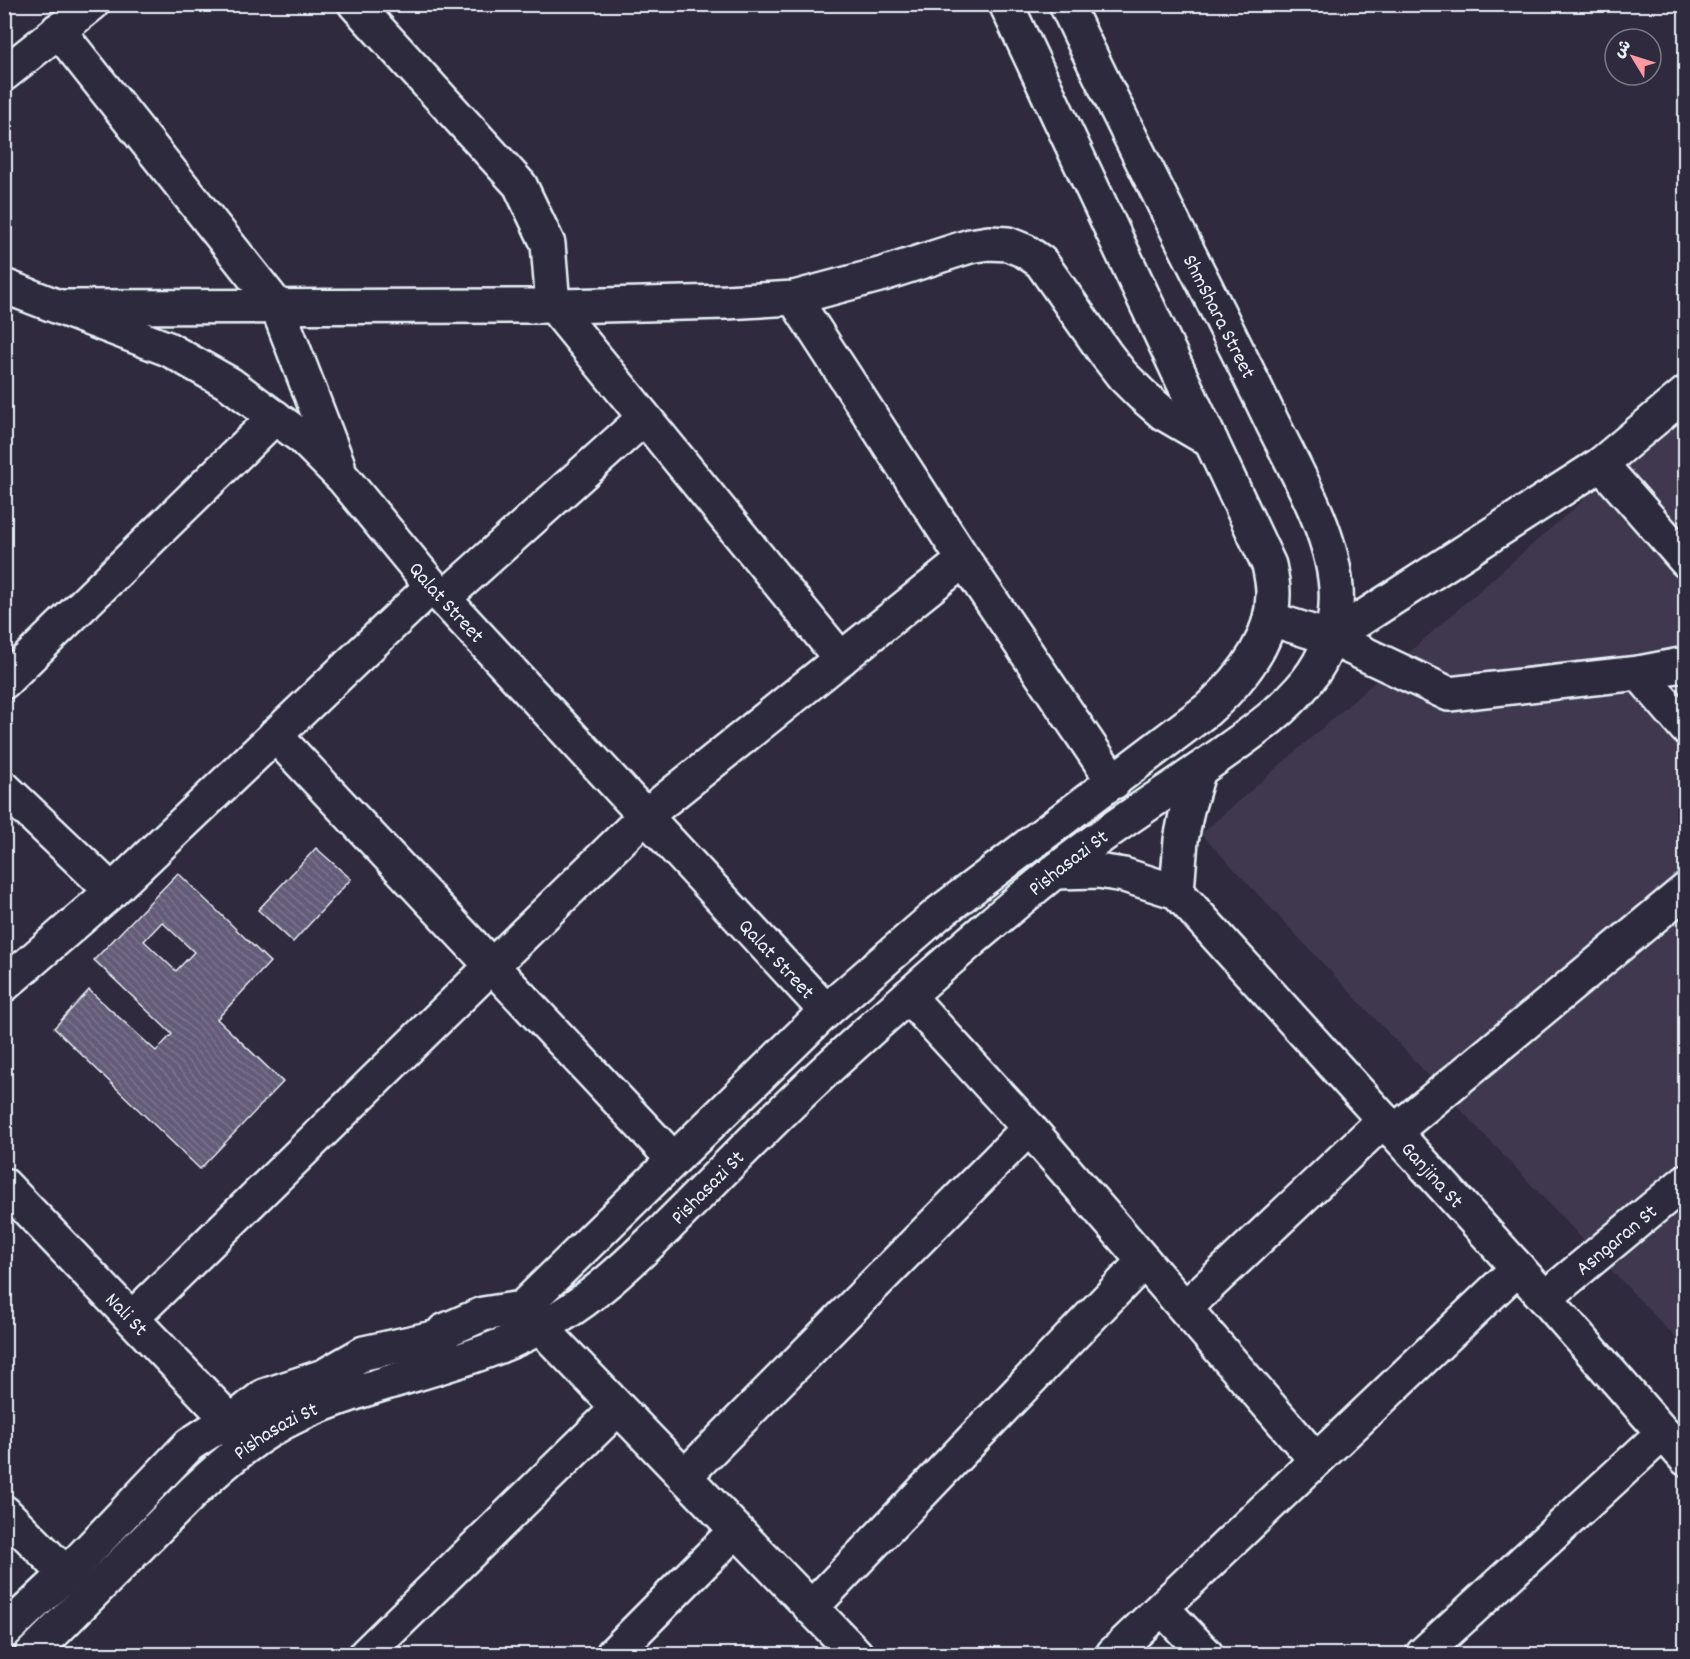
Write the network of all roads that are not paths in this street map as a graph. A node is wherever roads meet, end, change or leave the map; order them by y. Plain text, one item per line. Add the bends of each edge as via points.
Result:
1 (92, 4) edge
2 (355, 4) edge
3 (1006, 4) edge
4 (1066, 4) edge
5 (58, 30) junction
6 (4, 74) edge
7 (6, 289) edge
8 (794, 298) junction
9 (553, 305) junction
10 (277, 306) junction
11 (60, 307) junction
12 (1686, 393) edge
13 (275, 417) junction
14 (645, 418) junction
15 (1211, 441) junction
16 (1601, 464) junction
17 (343, 478) junction
18 (964, 560) junction
19 (1686, 561) edge
20 (438, 592) junction
21 (1271, 619) junction
22 (1331, 638) junction
23 (841, 658) junction
24 (1686, 664) edge
25 (1639, 673) junction
26 (4, 682) edge
27 (1686, 728) edge
28 (275, 735) junction
29 (1200, 770) junction
30 (1114, 782) junction
31 (4, 788) edge
32 (645, 816) junction
33 (1054, 872) junction
34 (1686, 890) edge
35 (112, 891) junction
36 (1177, 892) junction
37 (491, 967) junction
38 (4, 985) edge
39 (908, 996) junction
40 (826, 1011) junction
41 (1389, 1126) junction
42 (1029, 1128) junction
43 (673, 1159) junction
44 (1686, 1181) edge
45 (4, 1185) edge
46 (1144, 1261) junction
47 (1518, 1268) junction
48 (1545, 1298) junction
49 (1185, 1308) junction
50 (132, 1318) junction
51 (531, 1318) junction
52 (618, 1408) junction
53 (240, 1433) junction
54 (1663, 1433) junction
55 (1316, 1460) junction
56 (1686, 1460) edge
57 (684, 1477) junction
58 (4, 1512) edge
59 (736, 1530) junction
60 (66, 1574) junction
61 (811, 1608) junction
62 (1162, 1608) junction
63 (4, 1632) edge
64 (32, 1654) edge
65 (366, 1654) edge
66 (613, 1654) edge
67 (856, 1654) edge
68 (1113, 1654) edge
69 (1206, 1654) edge
70 (1423, 1654) edge

1 - 5 street
2 - 9 street via 520,185 549,244
3 - 15 street
4 - 22 street, ShmShara Street via 1316,514 1333,564 1336,612
5 - 6 street
5 - 10 street
7 - 11 street, Qalat Street
8 - 9 street
8 - 15 street via 970,246 1008,244 1041,262 1105,353 1142,395 1163,413
8 - 18 street
9 - 10 street
9 - 14 street
10 - 11 street
10 - 17 street
11 - 13 street, Qalat Street via 168,349 230,384
12 - 16 street
13 - 17 street, Qalat Street via 303,438
13 - 26 street
14 - 20 street
14 - 23 street
15 - 21 street via 1269,565 1274,592
16 - 19 street
16 - 22 street
17 - 20 street, Qalat Street
18 - 23 street
18 - 30 street
20 - 28 street
20 - 32 street, Qalat Street
21 - 22 street
21 - 30 street, Pishasazi St via 1246,670 1228,691
22 - 25 street via 1449,694
22 - 29 street, Pishasazi St via 1323,660 1289,701
23 - 32 street
24 - 25 street
25 - 27 street
28 - 35 street
28 - 37 street
29 - 33 street, Pishasazi St
29 - 36 street via 1181,840
30 - 40 street, Pishasazi St via 939,913
31 - 35 street
32 - 37 street
32 - 40 street, Qalat Street
33 - 36 street, Ganjina St via 1124,875
33 - 39 street, Pishasazi St
34 - 41 street
35 - 38 street
36 - 41 street, Ganjina St
37 - 43 street
37 - 50 street
39 - 42 street
39 - 51 street, Pishasazi St via 789,1105 615,1276 587,1299
40 - 43 street, Pishasazi St
41 - 47 street, Ganjina St
41 - 49 street
42 - 46 street
42 - 57 street
43 - 51 street, Pishasazi St
44 - 48 street, Asngaran St
45 - 50 street, Nali St
46 - 49 street
46 - 61 street
47 - 48 street, Ganjina St
47 - 55 street
48 - 54 street, Ganjina St
49 - 55 street
50 - 53 street, Nali St
51 - 52 street
51 - 53 street, Pishasazi St via 483,1314 444,1331 443,1336 364,1353 324,1376 264,1396
52 - 57 street
52 - 65 street
53 - 60 street, Pishasazi St via 209,1432 189,1445
53 - 64 street, Pishasazi St via 220,1466
54 - 56 street, Ganjina St
54 - 70 street
55 - 62 street
57 - 59 street
58 - 60 street
59 - 61 street
59 - 66 street
60 - 63 street, Pishasazi St
61 - 67 street
62 - 68 street
62 - 69 street

